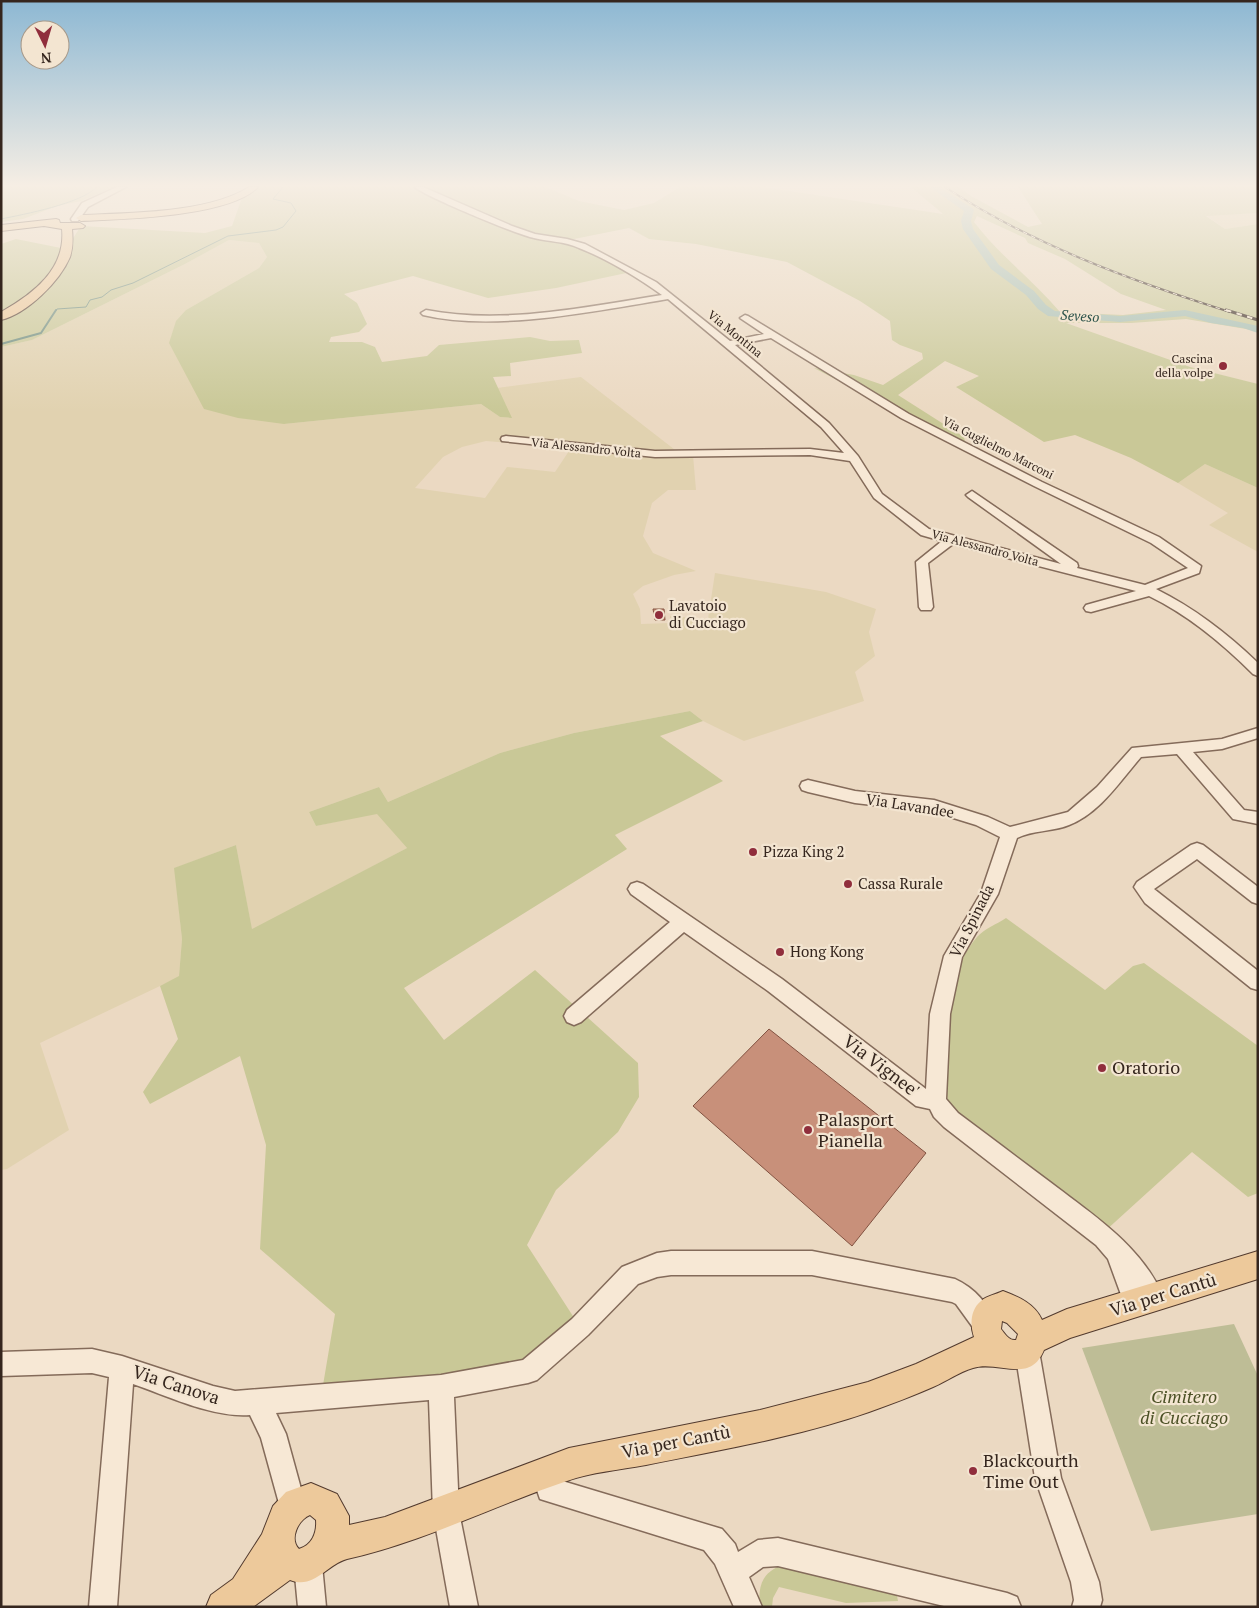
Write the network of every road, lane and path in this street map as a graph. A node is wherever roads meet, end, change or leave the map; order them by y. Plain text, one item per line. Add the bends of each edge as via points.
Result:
1 (62, 262) edge
2 (612, 262) edge
3 (670, 296) junction
4 (426, 312) dead end
5 (1, 317) edge
6 (745, 318) dead end
7 (771, 335) junction
8 (729, 344) junction
9 (506, 439) dead end
10 (854, 458) junction
11 (972, 495) dead end
12 (951, 540) junction
13 (1073, 570) junction
14 (1147, 590) junction
15 (926, 607) dead end
16 (1091, 608) dead end
17 (1258, 672) edge
18 (1258, 733) edge
19 (1181, 748) junction
20 (808, 786) dead end
21 (1258, 818) edge
22 (1010, 834) junction
23 (637, 889) dead end
24 (1258, 897) edge
25 (684, 921) junction
26 (1258, 982) edge
27 (574, 1016) dead end
28 (936, 1100) junction
29 (1118, 1251) joint
30 (1258, 1265) edge
31 (1143, 1300) junction
32 (985, 1327) junction
33 (1022, 1349) junction
34 (968, 1354) junction
35 (1, 1364) edge
36 (122, 1368) junction
37 (441, 1387) junction
38 (257, 1403) junction
39 (544, 1473) junction
40 (293, 1506) junction
41 (446, 1512) junction
42 (307, 1548) junction
43 (734, 1571) junction
44 (231, 1602) edge
45 (102, 1607) edge
46 (312, 1607) edge
47 (464, 1607) edge
48 (748, 1607) edge
49 (1007, 1607) edge
50 (1086, 1607) edge

1 - 5 main road via 44,287 14,311
2 - 3 street, Via Montina
3 - 4 street via 602,307 471,320
3 - 8 street, Via Montina
6 - 7 street, Via Guglielmo Marconi
7 - 8 street
7 - 14 street, Via Guglielmo Marconi via 905,416 1155,540 1195,566 1194,570
8 - 10 street, Via Montina via 824,425
9 - 10 street, Via Alessandro Volta via 654,454 810,452
10 - 12 street, Via Alessandro Volta via 878,496 925,532
11 - 13 street
12 - 13 street, Via Alessandro Volta
12 - 15 street via 922,562
13 - 14 street, Via Alessandro Volta
14 - 16 street
14 - 17 street, Via Alessandro Volta via 1170,601 1221,635
18 - 19 street via 1222,744
19 - 21 street via 1238,815
19 - 22 street via 1137,752 1078,814 1062,821 1021,828
20 - 22 street, Via Lavandee via 855,797 934,806 982,821
22 - 28 street, Via Spinada via 989,894 953,956 940,1014
23 - 25 street, Via Vignee'
24 - 26 street via 1196,850 1143,888 1151,898
25 - 27 street
25 - 28 street, Via Vignee' via 923,1099
28 - 29 street, Via Vignee' via 951,1120
29 - 31 street, Via Vignee'
30 - 31 main road, Via per Cantù
31 - 33 main road, Via per Cantù via 1067,1324
32 - 33 main road via 997,1348
32 - 33 main road, Via per Cantù via 991,1310 1012,1307
32 - 34 main road, Via per Cantù via 979,1342
32 - 37 street, Via Canova via 964,1296 936,1287 812,1263 670,1263 630,1275 580,1327 528,1371
33 - 34 main road, Via per Cantù via 984,1350
33 - 50 street via 1048,1478 1085,1582
34 - 39 main road, Via per Cantù via 868,1398 760,1426 597,1457
35 - 36 street, Via Canova via 92,1361
36 - 38 street, Via Canova via 213,1400
36 - 45 street
37 - 38 street, Via Canova
37 - 41 street
38 - 40 street via 273,1434
39 - 41 main road, Via per Cantù
39 - 43 street via 549,1490 712,1539
40 - 42 main road via 282,1522
40 - 42 main road via 311,1499 320,1500 332,1514
41 - 42 main road, Via per Cantù via 385,1534
41 - 47 street
42 - 44 main road, Via per Cantù
42 - 46 street
43 - 48 street
43 - 49 street via 758,1554 778,1552

